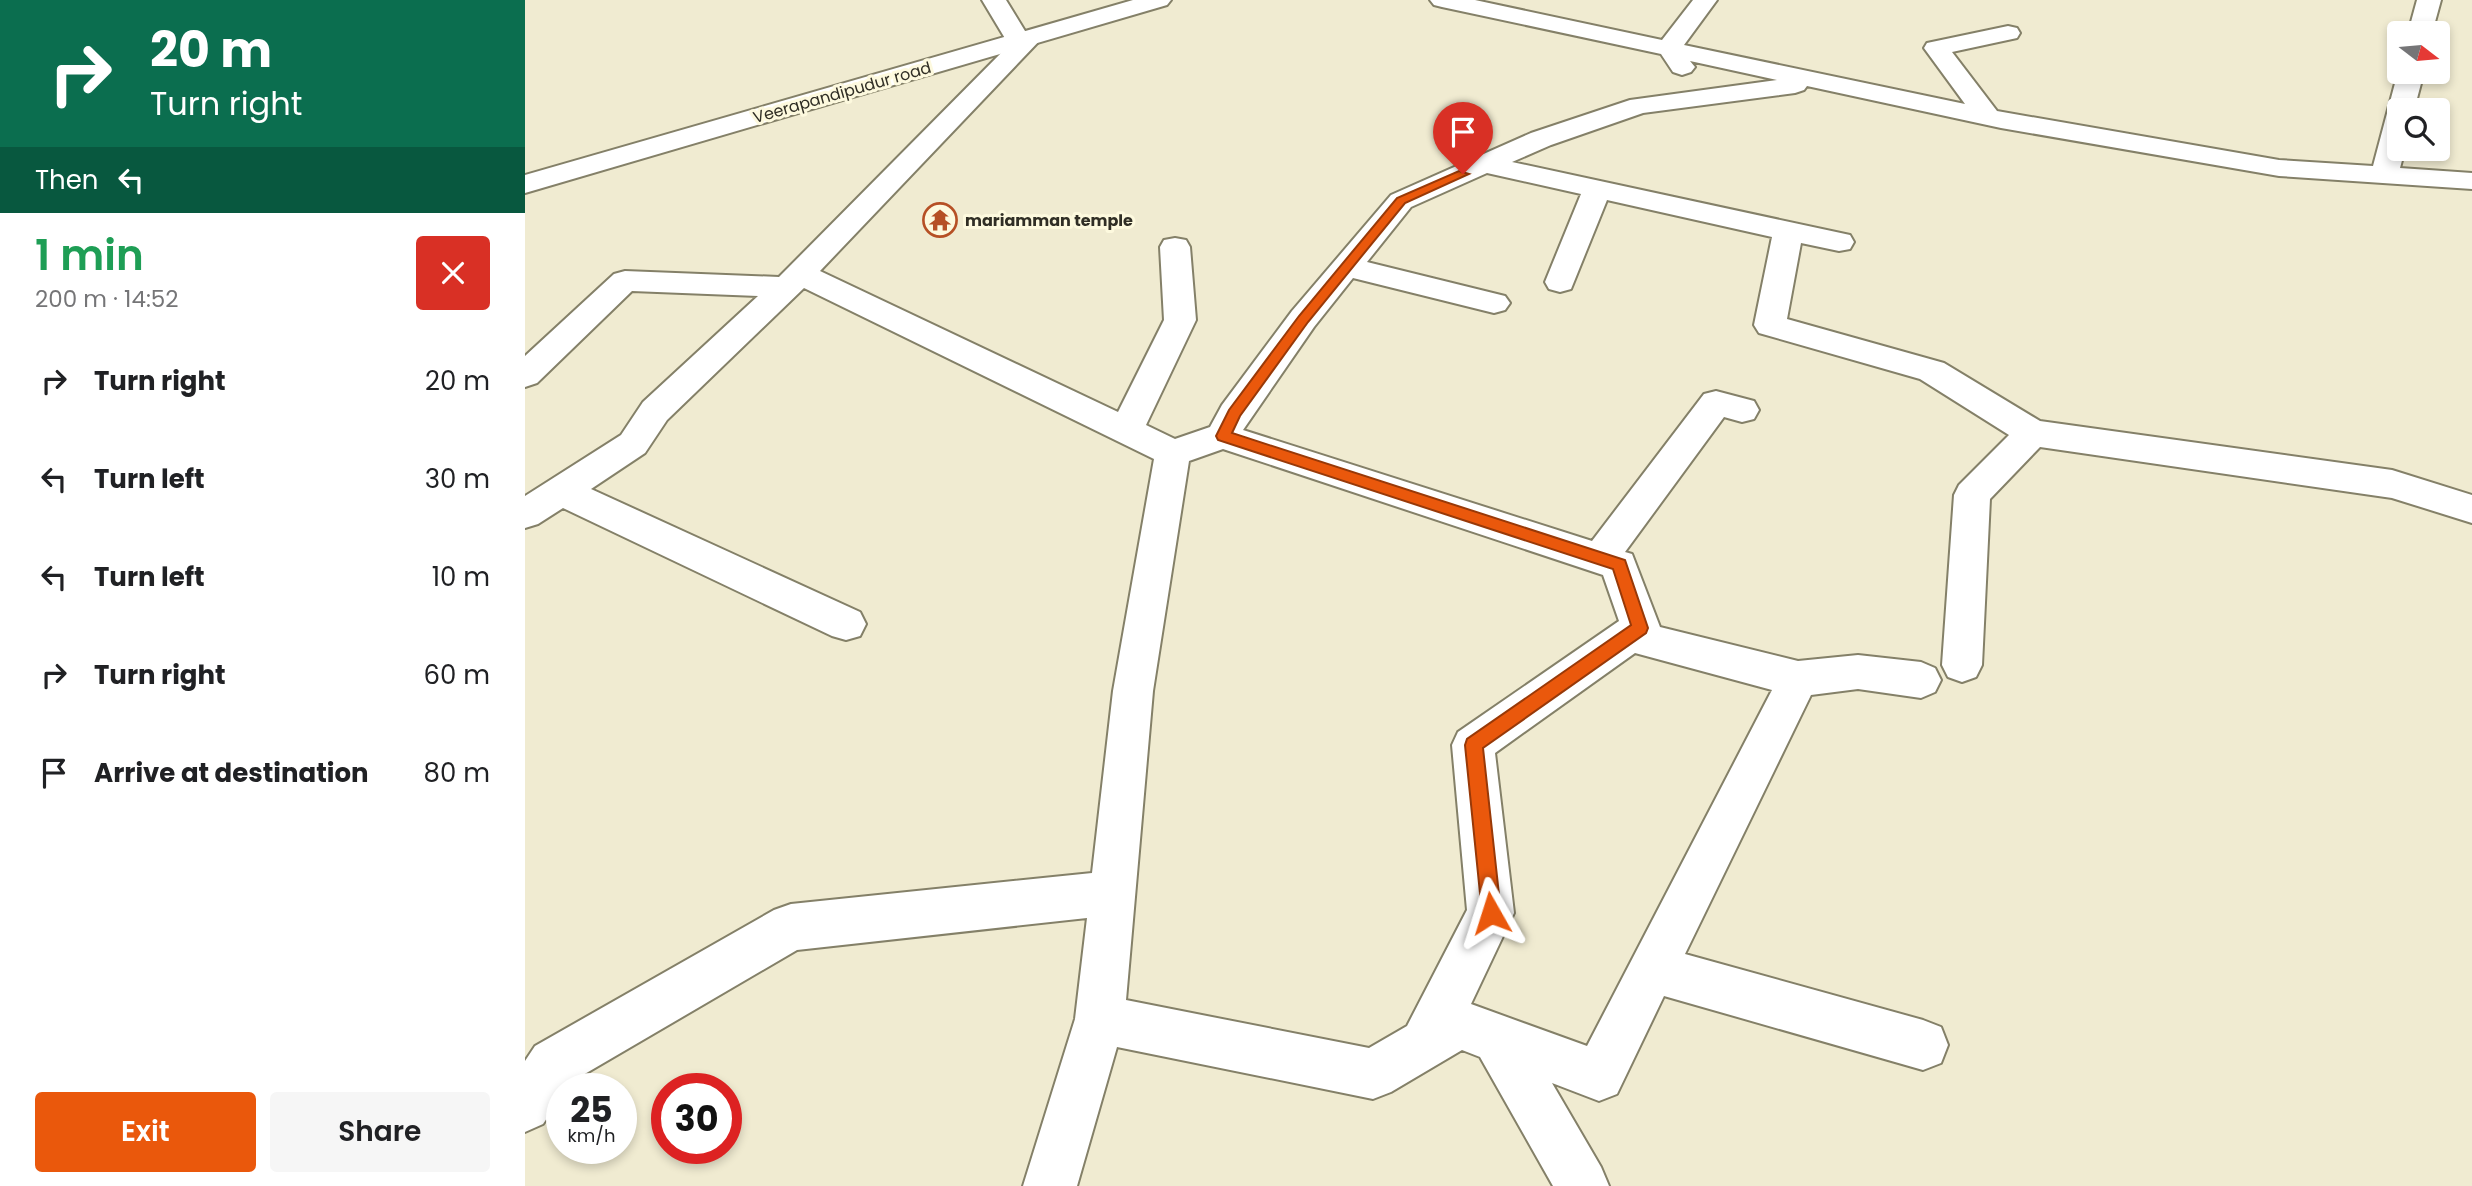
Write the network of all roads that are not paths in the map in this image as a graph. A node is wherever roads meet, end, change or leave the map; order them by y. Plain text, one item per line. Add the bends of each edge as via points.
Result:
1 (994, 0) edge
2 (1159, 0) edge
3 (1442, 0) edge
4 (1705, 0) edge
5 (2429, 0) edge
6 (2423, 21) edge
7 (2008, 33) dead end
8 (1025, 39) junction
9 (1669, 48) junction
10 (1821, 81) junction
11 (1703, 97) junction
12 (1988, 117) junction
13 (2388, 161) edge
14 (1484, 164) junction
15 (2384, 177) junction
16 (2472, 181) edge
17 (525, 184) edge
18 (1597, 189) junction
19 (1788, 232) junction
20 (1839, 242) dead end
21 (1175, 247) dead end
22 (1347, 267) junction
23 (793, 280) junction
24 (1560, 282) dead end
25 (1494, 303) dead end
26 (525, 375) edge
27 (1742, 410) dead end
28 (1126, 430) junction
29 (2032, 433) junction
30 (1223, 436) junction
31 (1173, 453) junction
32 (561, 491) junction
33 (2472, 509) edge
34 (525, 514) edge
35 (1600, 558) junction
36 (846, 624) dead end
37 (1640, 628) junction
38 (1962, 665) dead end
39 (1798, 678) junction
40 (1921, 680) dead end
41 (1112, 893) junction
42 (1652, 970) junction
43 (1100, 1019) junction
44 (1498, 1040) junction
45 (1424, 1045) junction
46 (1923, 1045) dead end
47 (525, 1107) edge
48 (1050, 1186) edge
49 (1582, 1186) edge

1 - 8 street
2 - 8 street, Veerapandipudur road
3 - 9 street
4 - 9 street
5 - 6 street
7 - 12 street via 1936,48
8 - 17 street, Veerapandipudur road
8 - 23 street
9 - 10 street
9 - 11 street
10 - 11 street
10 - 12 street
11 - 14 street via 1639,106
12 - 15 street via 2279,168
13 - 15 street
14 - 18 street
14 - 22 street via 1401,201
15 - 16 street
18 - 19 street
18 - 24 street
19 - 20 street
19 - 29 street via 1770,325 1932,371
21 - 28 street via 1180,320
22 - 25 street
22 - 30 street via 1234,414
23 - 26 street via 625,281
23 - 28 street
23 - 32 street via 655,411 633,444
27 - 35 street via 1716,403
28 - 31 street
29 - 33 street via 2392,484
29 - 38 street via 1972,495
30 - 31 street
30 - 35 street
31 - 41 street via 1133,691
32 - 34 street
32 - 36 street
35 - 37 street via 1619,565
37 - 39 street via 1645,640
37 - 45 street via 1473,745 1491,913
39 - 40 street via 1858,672
39 - 42 street
41 - 43 street
41 - 47 street via 791,927 554,1063
42 - 44 street via 1598,1076
42 - 46 street
43 - 45 street via 1373,1074
43 - 48 street
44 - 45 street via 1459,1024
44 - 49 street

